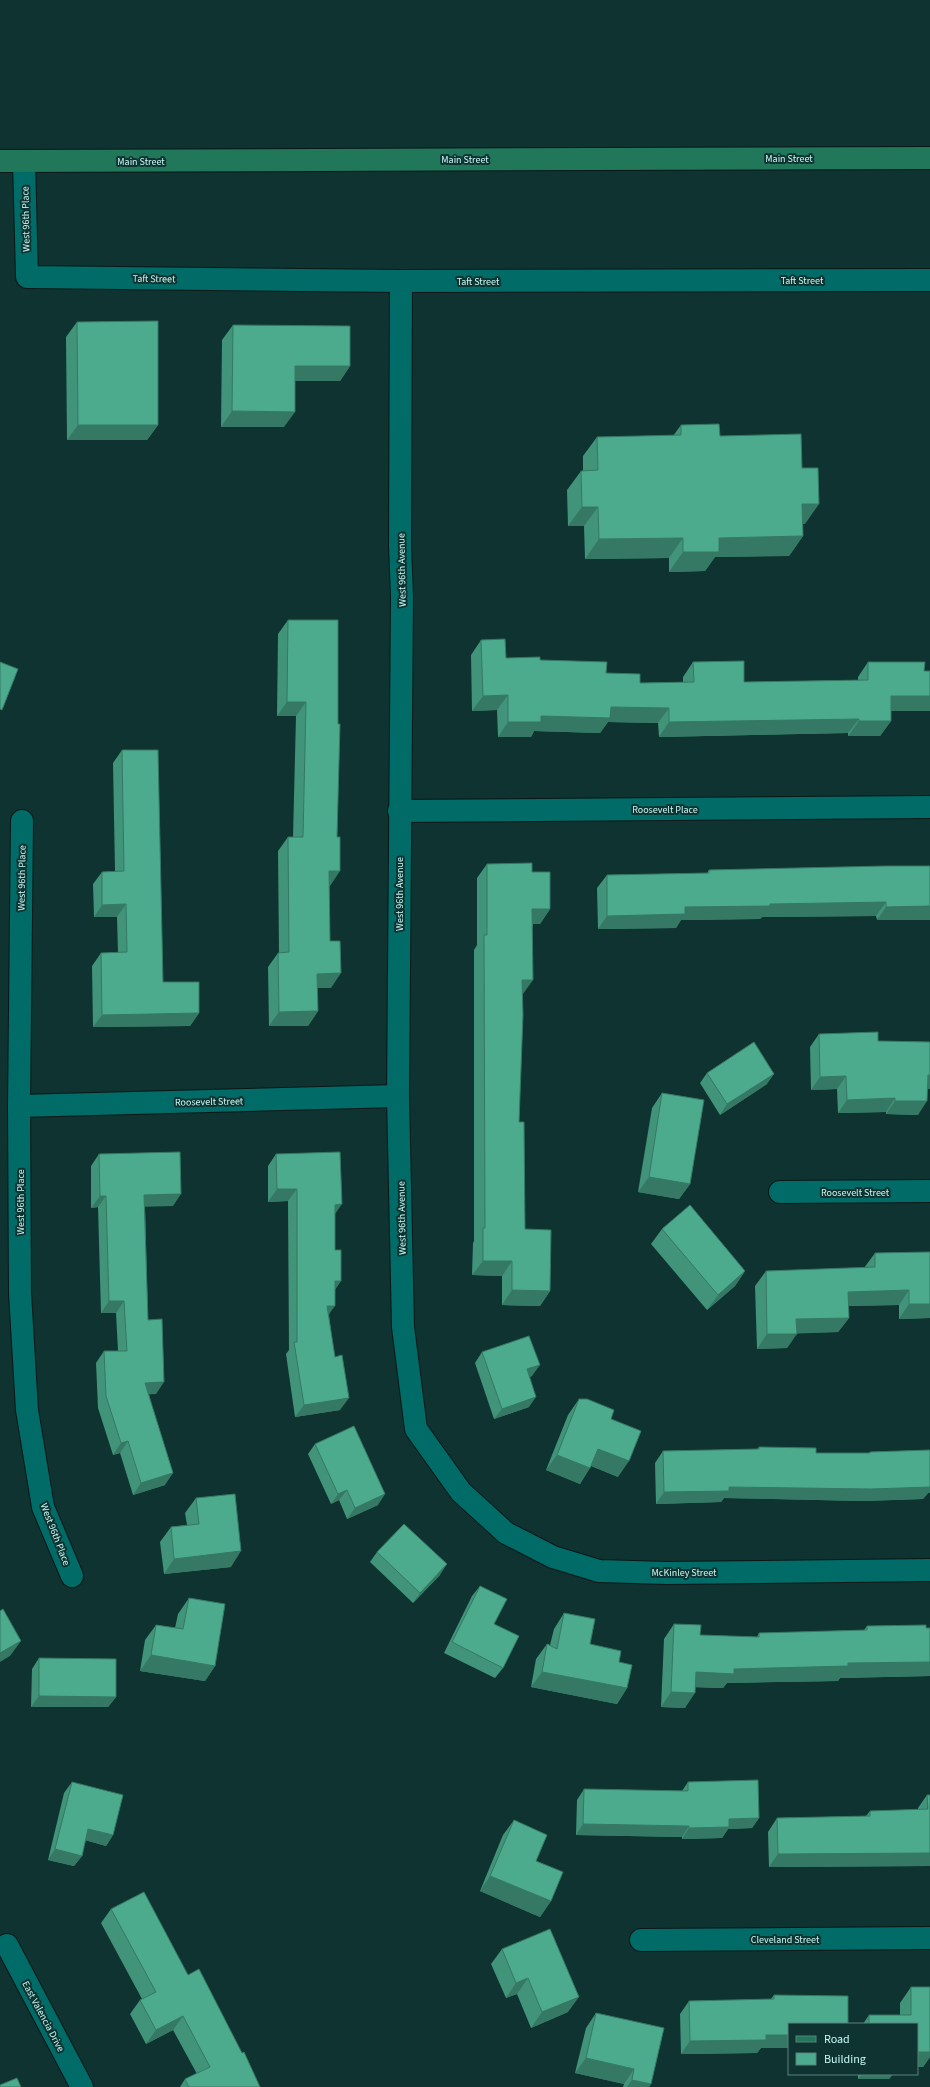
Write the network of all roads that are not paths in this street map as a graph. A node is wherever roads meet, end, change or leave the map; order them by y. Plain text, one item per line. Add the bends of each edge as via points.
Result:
1 (930, 158) edge
2 (0, 161) edge
3 (24, 161) junction
4 (27, 277) joint
5 (930, 280) edge
6 (401, 281) junction
7 (930, 807) edge
8 (399, 811) junction
9 (22, 821) dead end
10 (398, 1096) junction
11 (19, 1106) junction
12 (930, 1191) edge
13 (780, 1192) dead end
14 (461, 1492) joint
15 (930, 1570) edge
16 (72, 1576) dead end
17 (930, 1938) edge
18 (641, 1940) dead end
19 (7, 1945) dead end
20 (82, 2087) edge

1 - 3 main road, Main Street
2 - 3 main road, Main Street
3 - 4 street, West 96th Place
4 - 6 street, Taft Street
5 - 6 street, Taft Street
6 - 8 street, West 96th Avenue via 402,604
7 - 8 street, Roosevelt Place
8 - 10 street, West 96th Avenue
9 - 11 street, West 96th Place
10 - 11 street, Roosevelt Street
10 - 14 street, West 96th Avenue via 403,1327 416,1429
11 - 16 street, West 96th Place via 20,1293 27,1410 44,1506
12 - 13 street, Roosevelt Street
14 - 15 street, McKinley Street via 506,1533 553,1557 599,1571 667,1573
17 - 18 street, Cleveland Street
19 - 20 street, East Valencia Drive

